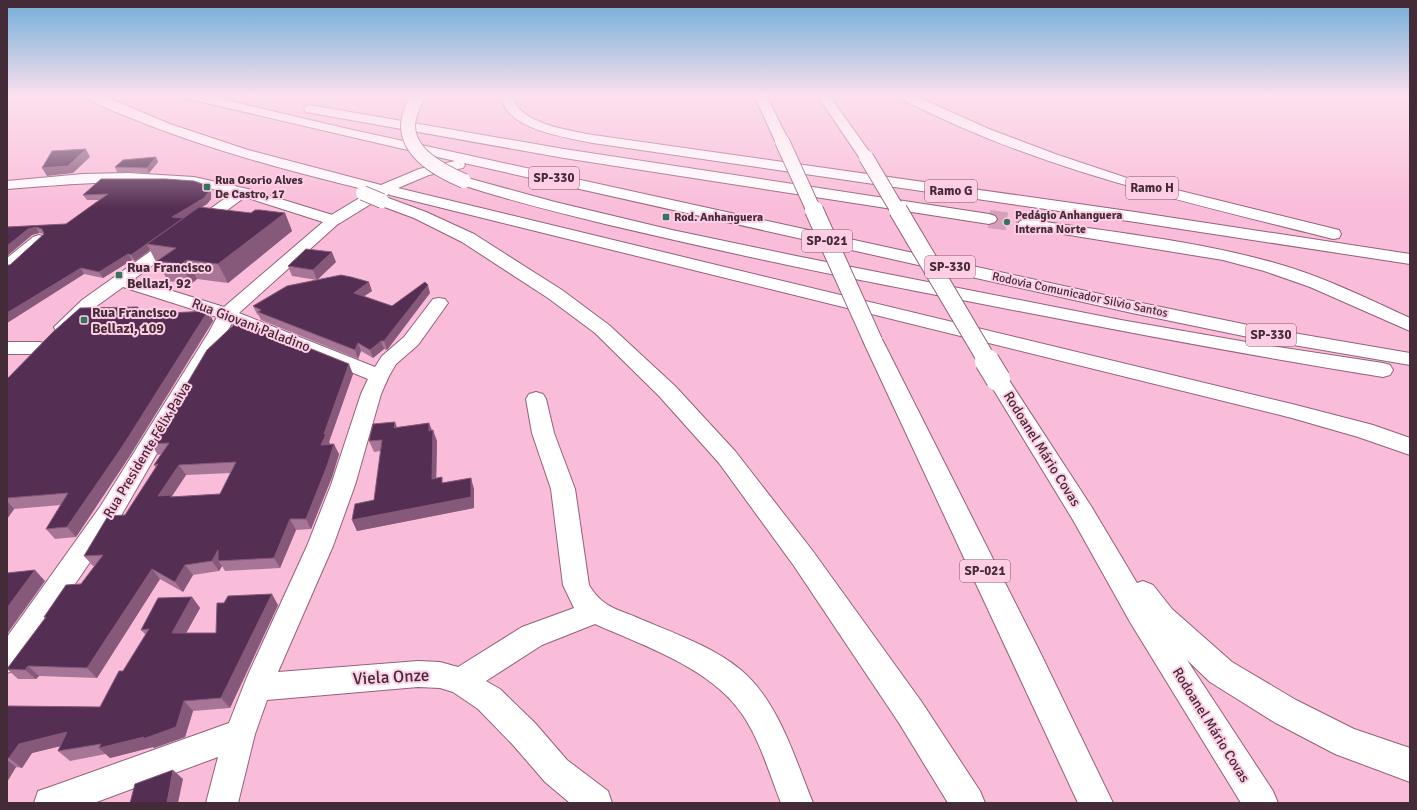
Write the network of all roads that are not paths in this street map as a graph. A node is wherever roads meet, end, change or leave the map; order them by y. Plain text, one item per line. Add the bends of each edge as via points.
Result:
1 (181, 133) edge
2 (347, 133) edge
3 (348, 133) edge
4 (390, 133) edge
5 (409, 133) edge
6 (443, 133) edge
7 (563, 133) edge
8 (778, 133) edge
9 (849, 133) edge
10 (986, 133) edge
11 (516, 170) junction
12 (7, 185) edge
13 (382, 191) junction
14 (243, 192) junction
15 (989, 219) tunnel mouth
16 (334, 220) junction
17 (1026, 224) tunnel mouth
18 (39, 239) edge
19 (1410, 252) edge
20 (1410, 259) edge
21 (7, 266) edge
22 (120, 280) junction
23 (439, 303) dead end
24 (227, 314) junction
25 (1410, 325) edge
26 (1410, 345) edge
27 (7, 348) edge
28 (40, 348) junction
29 (1410, 359) edge
30 (24, 365) edge
31 (1410, 374) edge
32 (379, 376) junction
33 (536, 399) dead end
34 (1410, 447) edge
35 (1082, 513) junction
36 (596, 612) junction
37 (7, 660) edge
38 (461, 681) junction
39 (257, 687) junction
40 (240, 734) junction
41 (1410, 765) edge
42 (50, 803) edge
43 (222, 803) edge
44 (596, 803) edge
45 (797, 803) edge
46 (968, 803) edge
47 (1096, 803) edge
48 (1261, 803) edge

1 - 13 highway via 300,170
2 - 13 highway via 392,146 403,153 409,163 408,169
3 - 11 highway, Rodovia Comunicador Silvio Santos / SP-330
4 - 26 highway, Rodovia Comunicador Silvio Santos / SP-330 via 1132,296
5 - 31 highway, bridge via 420,154 431,165 464,182 501,194 674,236 1177,335
6 - 15 highway
7 - 20 highway, Ramo G via 603,141
8 - 47 highway, SP-021, bridge via 873,341
9 - 35 highway, Rodoanel Mário Covas, bridge
10 - 19 highway, Ramo H via 1119,180
11 - 13 highway via 451,166 423,172
11 - 29 highway, Rodovia Comunicador Silvio Santos / SP-330 via 1132,307 1253,332
12 - 14 street via 83,178 135,177 194,181
13 - 16 highway
13 - 34 highway via 1292,411 1365,431
13 - 46 highway via 420,215 468,238 555,294 602,329 666,391 727,457 803,558 910,712
14 - 16 street
14 - 22 street
16 - 24 street, Rua Presidente Félix Paiva
17 - 25 highway via 1224,256 1270,267 1310,280
18 - 21 street
22 - 24 street, Rua Giovani Paladino
22 - 28 street via 88,304
23 - 32 street via 411,341 389,360
24 - 32 street, Rua Giovani Paladino
24 - 37 street, Rua Presidente Félix Paiva via 109,514
27 - 28 street
28 - 30 street
32 - 39 street via 320,546
33 - 36 street via 544,433 563,489 576,585 584,600
35 - 41 highway via 1162,618 1221,672 1347,743
35 - 48 highway, Rodoanel Mário Covas via 1140,613
36 - 38 street via 532,636
36 - 45 street via 678,648 731,680 752,703 767,729
38 - 39 street, Viela Onze via 440,675 418,674
38 - 44 street, Viela Onze via 489,699 556,771
39 - 40 street
40 - 42 street
40 - 43 street

